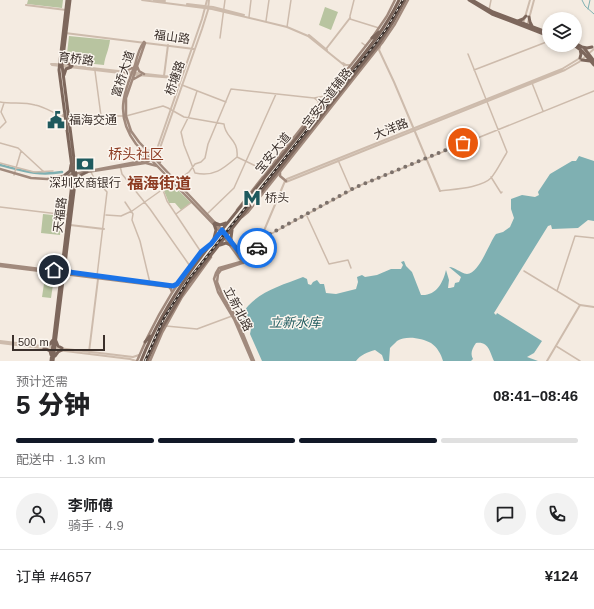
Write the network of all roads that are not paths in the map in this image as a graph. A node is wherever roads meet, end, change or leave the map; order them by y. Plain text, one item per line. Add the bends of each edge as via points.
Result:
1 (67, 0) edge
2 (70, 0) edge
3 (142, 0) edge
4 (150, 0) edge
5 (154, 0) edge
6 (208, 0) edge
7 (225, 0) edge
8 (251, 0) edge
9 (269, 0) edge
10 (291, 0) edge
11 (354, 0) edge
12 (395, 0) edge
13 (399, 0) edge
14 (407, 0) edge
15 (469, 0) edge
16 (472, 0) edge
17 (491, 0) edge
18 (530, 0) edge
19 (534, 0) edge
20 (26, 5) dead end
21 (207, 7) junction
22 (66, 10) junction
23 (223, 10) junction
24 (489, 10) junction
25 (528, 16) junction
26 (249, 17) junction
27 (350, 18) junction
28 (515, 20) junction
29 (267, 21) junction
30 (525, 25) junction
31 (287, 26) junction
32 (534, 27) junction
33 (380, 29) junction
34 (542, 31) edge
35 (542, 31) edge
36 (65, 33) junction
37 (220, 38) dead end
38 (372, 38) joint
39 (362, 42) dead end
40 (144, 43) junction
41 (542, 44) edge
42 (168, 46) junction
43 (366, 46) junction
44 (380, 46) junction
45 (582, 47) edge
46 (593, 47) edge
47 (193, 49) junction
48 (326, 49) junction
49 (582, 49) edge
50 (581, 52) edge
51 (64, 54) junction
52 (468, 54) dead end
53 (586, 54) junction
54 (581, 59) junction
55 (592, 61) edge
56 (137, 63) junction
57 (61, 65) junction
58 (350, 65) junction
59 (72, 66) junction
60 (594, 66) edge
61 (134, 67) junction
62 (95, 70) junction
63 (474, 70) junction
64 (345, 71) junction
65 (124, 72) junction
66 (132, 74) junction
67 (142, 75) junction
68 (164, 76) junction
69 (63, 77) junction
70 (175, 78) junction
71 (181, 79) junction
72 (130, 82) junction
73 (532, 82) junction
74 (182, 85) junction
75 (127, 89) junction
76 (197, 91) junction
77 (594, 91) edge
78 (276, 94) junction
79 (327, 95) junction
80 (314, 98) junction
81 (486, 100) junction
82 (0, 102) edge
83 (226, 102) junction
84 (4, 103) junction
85 (319, 106) junction
86 (172, 110) junction
87 (543, 111) junction
88 (67, 116) junction
89 (101, 116) junction
90 (125, 116) junction
91 (188, 118) junction
92 (218, 123) junction
93 (0, 128) edge
94 (414, 129) junction
95 (498, 129) junction
96 (0, 143) edge
97 (140, 146) junction
98 (21, 150) junction
99 (142, 150) junction
100 (158, 150) junction
101 (147, 151) junction
102 (237, 157) junction
103 (152, 158) junction
104 (425, 158) junction
105 (338, 159) junction
106 (246, 161) junction
107 (140, 162) junction
108 (0, 163) edge
109 (73, 163) junction
110 (120, 166) junction
111 (160, 166) junction
112 (192, 168) junction
113 (0, 170) edge
114 (16, 171) junction
115 (53, 171) dead end
116 (266, 171) junction
117 (44, 172) junction
118 (86, 172) junction
119 (91, 172) junction
120 (280, 172) junction
121 (75, 174) junction
122 (65, 176) junction
123 (276, 177) junction
124 (491, 177) junction
125 (286, 181) junction
126 (175, 182) junction
127 (74, 185) junction
128 (163, 190) junction
129 (351, 190) junction
130 (440, 191) joint
131 (502, 192) dead end
132 (125, 202) dead end
133 (193, 202) junction
134 (144, 203) junction
135 (0, 207) edge
136 (132, 211) junction
137 (235, 213) junction
138 (176, 214) junction
139 (207, 214) junction
140 (306, 214) junction
141 (70, 215) junction
142 (106, 215) junction
143 (239, 220) junction
144 (228, 222) junction
145 (214, 224) junction
146 (70, 225) junction
147 (235, 225) junction
148 (104, 229) junction
149 (221, 231) junction
150 (263, 236) junction
151 (226, 237) junction
152 (594, 238) edge
153 (212, 242) junction
154 (232, 244) junction
155 (217, 247) junction
156 (201, 252) junction
157 (240, 256) junction
158 (248, 258) junction
159 (64, 260) junction
160 (244, 262) junction
161 (238, 263) junction
162 (0, 265) edge
163 (190, 266) junction
164 (351, 268) dead end
165 (49, 270) junction
166 (524, 271) dead end
167 (77, 273) junction
168 (63, 274) junction
169 (98, 277) junction
170 (150, 283) junction
171 (177, 284) junction
172 (160, 285) junction
173 (557, 291) junction
174 (172, 292) junction
175 (580, 306) junction
176 (594, 307) edge
177 (234, 315) junction
178 (166, 326) junction
179 (153, 333) junction
180 (55, 337) junction
181 (0, 342) edge
182 (145, 342) junction
183 (556, 346) junction
184 (45, 347) junction
185 (54, 348) junction
186 (62, 349) junction
187 (89, 352) junction
188 (140, 354) junction
189 (52, 360) edge
190 (136, 361) edge
191 (141, 361) edge
192 (149, 361) edge
193 (253, 361) edge
194 (547, 361) edge
195 (580, 361) edge

1 - 22 main road, 天福路
2 - 36 main road, 天福路
3 - 4 street
4 - 21 street
5 - 21 street
6 - 21 street, 桥塘路
7 - 23 street
8 - 26 street
9 - 29 street
10 - 31 street
11 - 27 street
12 - 33 main road
13 - 33 main road, 宝安大道
14 - 44 main road, 宝安大道辅路
14 - 143 main road, 宝安大道 via 380,42
15 - 30 main road via 489,13
16 - 24 main road
17 - 24 street
18 - 25 street
19 - 25 street
20 - 22 street
21 - 23 street
21 - 47 street, 桥塘路
22 - 36 main road, 天福路
23 - 26 street
23 - 37 street
24 - 28 main road
25 - 28 main road
25 - 30 street
25 - 32 main road via 530,24
26 - 29 street
27 - 33 street
27 - 48 street
28 - 30 main road
29 - 31 street
30 - 32 main road
30 - 34 main road
31 - 48 street via 307,34
31 - 64 street via 312,39 344,65
32 - 35 main road
33 - 38 main road
33 - 137 main road, 宝安大道 via 285,153
36 - 40 street, 福山路
36 - 51 main road, 天福路
36 - 57 main road, 天福路
38 - 43 main road, 宝安大道辅路
39 - 43 street
40 - 42 street, 福山路
40 - 56 main road, 富桥大道
40 - 61 main road, 富桥大道
41 - 63 street
42 - 47 street, 福山路
42 - 68 street
43 - 58 main road, 宝安大道辅路
44 - 94 street via 379,50
44 - 120 main road, 宝安大道辅路
45 - 46 main road
46 - 53 street, 大洋路
47 - 71 street, 桥塘路
47 - 74 street, 桥塘路
48 - 58 street via 344,64
49 - 53 main road
50 - 54 main road
51 - 57 main road, 天福路
51 - 59 main road via 65,60
52 - 63 street
53 - 54 street, 大洋路
53 - 55 main road
54 - 55 main road
54 - 73 street, 大洋路
55 - 60 main road
56 - 66 main road, 富桥大道
56 - 67 main road
57 - 59 street, 育桥路
57 - 69 main road, 天福路
57 - 88 main road, 天福路
58 - 64 main road, 宝安大道辅路
59 - 62 street, 育桥路
59 - 65 street, 育桥路
59 - 69 main road via 66,69
61 - 65 main road
61 - 66 main road, 富桥大道
62 - 66 street, 育桥路
62 - 89 street
63 - 81 street
64 - 79 main road, 宝安大道辅路
65 - 66 street, 育桥路
66 - 67 street, 育桥路
66 - 72 main road, 富桥大道
66 - 75 main road, 富桥大道
67 - 68 street, 育桥路
67 - 70 street, 育桥路
67 - 72 main road
68 - 70 street, 育桥路
69 - 88 main road, 天福路
70 - 71 street, 育桥路
71 - 86 street, 桥塘路
72 - 75 main road, 富桥大道
73 - 81 street, 大洋路
73 - 87 street
74 - 76 street
74 - 86 street, 桥塘路
75 - 90 main road, 富桥大道 via 123,100
76 - 83 street
76 - 91 street
77 - 87 street
78 - 80 street
78 - 83 street via 231,89
78 - 106 street
79 - 80 street
79 - 85 main road, 宝安大道辅路
80 - 85 street
81 - 94 street, 大洋路
81 - 95 street
82 - 84 street
83 - 92 street
84 - 88 street via 36,105
84 - 93 street via 1,112 6,122
85 - 116 main road, 宝安大道辅路
86 - 90 street via 161,106
86 - 91 street
86 - 100 street, 桥塘路
87 - 95 street
88 - 89 street
88 - 109 main road, 天福路
89 - 90 street
90 - 97 main road, 富桥大道 via 129,132
91 - 92 street
91 - 112 street via 181,132
92 - 102 street via 224,124 236,145
92 - 112 street via 208,144 205,158
94 - 104 street
94 - 105 street, 大洋路
95 - 104 street
95 - 124 street via 507,152
96 - 98 street
97 - 99 main road, 富桥大道
97 - 101 main road, 富桥大道
98 - 114 street
98 - 117 street
99 - 103 main road, 富桥大道
99 - 107 main road via 143,157
100 - 101 main road
100 - 103 street, 桥塘路
100 - 111 main road
101 - 103 main road, 富桥大道
102 - 106 street
102 - 112 street via 210,175 195,173
103 - 107 main road
103 - 111 main road
104 - 129 street
104 - 130 street
105 - 125 street, 大洋路 via 287,178
105 - 129 street
106 - 116 street
106 - 139 street via 234,188
107 - 110 main road
107 - 111 main road
107 - 118 main road
108 - 114 street
109 - 118 main road
109 - 121 main road, 天福路
109 - 122 main road
110 - 119 main road
110 - 134 street via 122,174
111 - 126 main road
112 - 126 street
113 - 114 main road
114 - 117 street
114 - 122 main road via 39,180
115 - 117 street
116 - 137 main road, 宝安大道辅路
118 - 119 main road
118 - 121 main road
118 - 127 main road via 79,176
119 - 142 street via 107,192
120 - 123 main road, 宝安大道辅路
120 - 125 main road via 280,176
121 - 122 main road
121 - 127 main road, 天福路
122 - 127 main road
123 - 125 main road
123 - 143 main road, 宝安大道辅路
124 - 130 street via 477,185
124 - 131 street
125 - 150 street
126 - 128 street
126 - 133 main road
126 - 139 main road
127 - 141 main road, 天福路
128 - 134 street
128 - 138 street
129 - 140 street
132 - 136 street
133 - 138 street
133 - 145 main road
134 - 136 street
134 - 163 street
135 - 141 street
136 - 142 street via 121,216
136 - 170 street via 132,220
137 - 144 main road, 宝安大道
138 - 156 street
139 - 145 main road
140 - 150 street
140 - 164 street via 329,264 348,260
141 - 146 main road, 天福路
141 - 159 main road, 天福路
142 - 148 street
143 - 147 main road, 宝安大道
144 - 145 main road
144 - 149 main road, 宝安大道
145 - 149 main road
145 - 153 main road via 216,230
146 - 148 street
146 - 159 main road, 天福路
147 - 151 main road, 宝安大道
147 - 154 main road via 231,234
148 - 169 street
149 - 151 main road
149 - 153 main road, 宝安大道
150 - 158 street via 255,253
150 - 160 street via 256,254
151 - 154 main road
151 - 155 main road, 宝安大道
152 - 173 street via 575,236
153 - 156 main road
153 - 179 main road, 宝安大道 via 182,281
154 - 155 main road via 226,243
154 - 157 main road
155 - 178 main road via 182,297
155 - 192 main road, 宝安大道 via 182,293 162,328
156 - 163 main road
157 - 158 main road
157 - 160 main road
157 - 161 main road
158 - 160 street
159 - 165 main road via 60,266
159 - 167 main road via 68,269
159 - 168 main road, 天福路
160 - 161 main road, 立新北路
160 - 177 main road, 立新北路 via 222,269 217,278 220,291
161 - 177 main road, 立新北路 via 219,268 214,278 218,292
162 - 165 main road
162 - 168 main road
163 - 171 main road
165 - 168 main road
166 - 173 street
167 - 168 main road
167 - 169 main road
168 - 169 main road
168 - 180 main road, 天福路
169 - 170 main road
169 - 172 main road
169 - 187 street
170 - 172 main road
171 - 172 main road
171 - 174 main road
172 - 174 main road via 170,288
173 - 175 street
174 - 182 main road
175 - 176 street
175 - 183 street
177 - 178 street via 197,329
177 - 193 main road, 立新北路
178 - 192 main road
179 - 182 main road
179 - 191 main road, 宝安大道
180 - 184 main road
180 - 185 main road, 天福路
180 - 186 main road via 57,345
181 - 184 street
182 - 188 main road
183 - 194 street
183 - 195 street
184 - 185 street
184 - 189 main road via 50,351
185 - 186 street
185 - 189 main road, 天福路
186 - 187 street
186 - 189 main road
186 - 190 street
187 - 188 street via 133,357
188 - 190 main road

